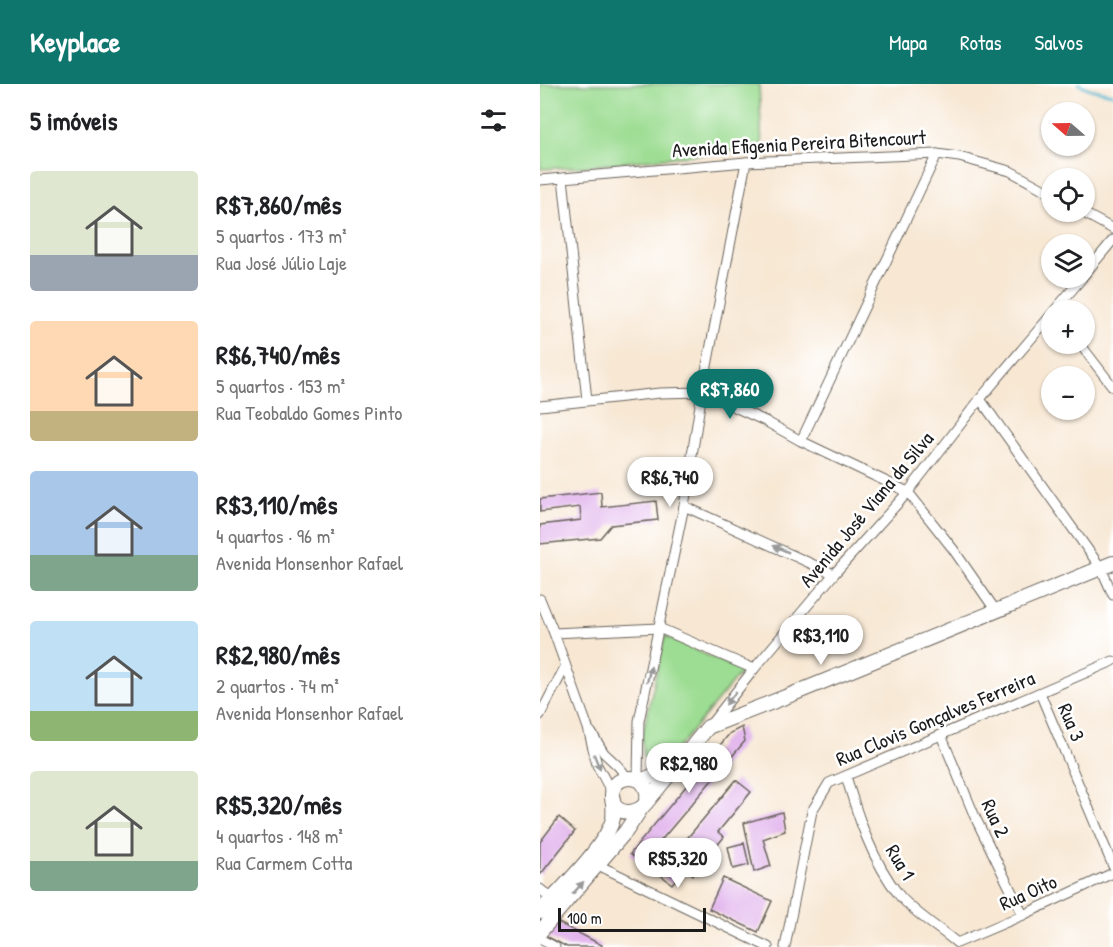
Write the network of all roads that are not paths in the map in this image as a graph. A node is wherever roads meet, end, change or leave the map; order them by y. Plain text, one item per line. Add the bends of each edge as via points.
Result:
1 (937, 154) junction
2 (746, 162) junction
3 (563, 178) junction
4 (540, 180) edge
5 (1041, 188) edge
6 (1095, 219) edge
7 (1113, 229) edge
8 (1113, 240) edge
9 (1095, 262) edge
10 (1073, 288) edge
11 (1063, 300) edge
12 (1041, 328) edge
13 (1088, 354) edge
14 (1113, 387) edge
15 (702, 392) junction
16 (980, 399) junction
17 (587, 400) junction
18 (540, 406) edge
19 (801, 441) junction
20 (908, 492) junction
21 (684, 506) junction
22 (1107, 565) edge
23 (834, 574) junction
24 (1113, 596) edge
25 (540, 599) edge
26 (996, 611) junction
27 (658, 628) junction
28 (554, 633) junction
29 (1113, 661) edge
30 (565, 667) junction
31 (754, 669) junction
32 (1041, 693) junction
33 (540, 715) edge
34 (708, 727) junction
35 (588, 728) junction
36 (940, 735) junction
37 (677, 763) junction
38 (846, 776) junction
39 (635, 779) junction
40 (613, 796) junction
41 (643, 806) junction
42 (598, 865) junction
43 (1113, 866) edge
44 (1113, 873) edge
45 (540, 889) edge
46 (552, 899) junction
47 (540, 912) edge
48 (1023, 915) junction
49 (540, 932) edge
50 (745, 937) junction
51 (540, 939) edge
52 (957, 943) joint
53 (555, 947) edge
54 (740, 947) edge
55 (768, 947) edge
56 (785, 947) edge

1 - 2 street, Avenida Efigenia Pereira Bitencourt
1 - 5 street, Avenida Efigenia Pereira Bitencourt via 1010,171
1 - 19 street
2 - 3 street, Avenida Efigenia Pereira Bitencourt
2 - 15 street
3 - 4 street, Avenida Efigenia Pereira Bitencourt
3 - 17 street
6 - 7 street
8 - 9 street
10 - 11 street
12 - 16 street, Avenida José Viana da Silva
13 - 14 street
15 - 17 street
15 - 19 street
15 - 21 street
16 - 20 street, Avenida José Viana da Silva
16 - 22 street via 1047,494
17 - 18 street
19 - 20 street
20 - 23 street, Avenida José Viana da Silva
20 - 26 street
23 -> 21 street
21 - 27 street
22 - 24 street
22 - 26 main road
23 - 31 street, Avenida José Viana da Silva
25 - 28 street
26 - 34 main road
27 - 28 street
27 - 31 street
39 -> 27 street via 639,720
28 - 30 street
29 - 32 street, Rua Clovis Gonçalves Ferreira
30 - 33 street
30 - 35 street
31 -> 34 street, Avenida José Viana da Silva
32 - 36 street, Rua Clovis Gonçalves Ferreira
32 - 43 street, Rua 3
34 - 37 main road
35 - 39 street via 604,753
35 -> 40 street via 597,765
36 - 38 street, Rua Clovis Gonçalves Ferreira
36 - 48 street, Rua 2
37 - 39 main road via 663,772
37 - 41 main road
38 - 52 street, Rua 1 via 876,859 894,887
38 - 56 street, Rua Clovis Gonçalves Ferreira via 829,783 812,811
39 - 40 main road via 617,783
39 - 41 main road via 647,791
40 - 41 main road via 615,804 624,811 635,812
40 - 46 main road via 614,817 604,838
41 - 42 main road
49 -> 42 main road
42 - 50 street
44 - 48 street, Rua Oito
45 - 46 street
46 - 47 main road
48 - 52 street, Rua Oito
50 - 54 street
50 - 55 street
51 - 53 street

